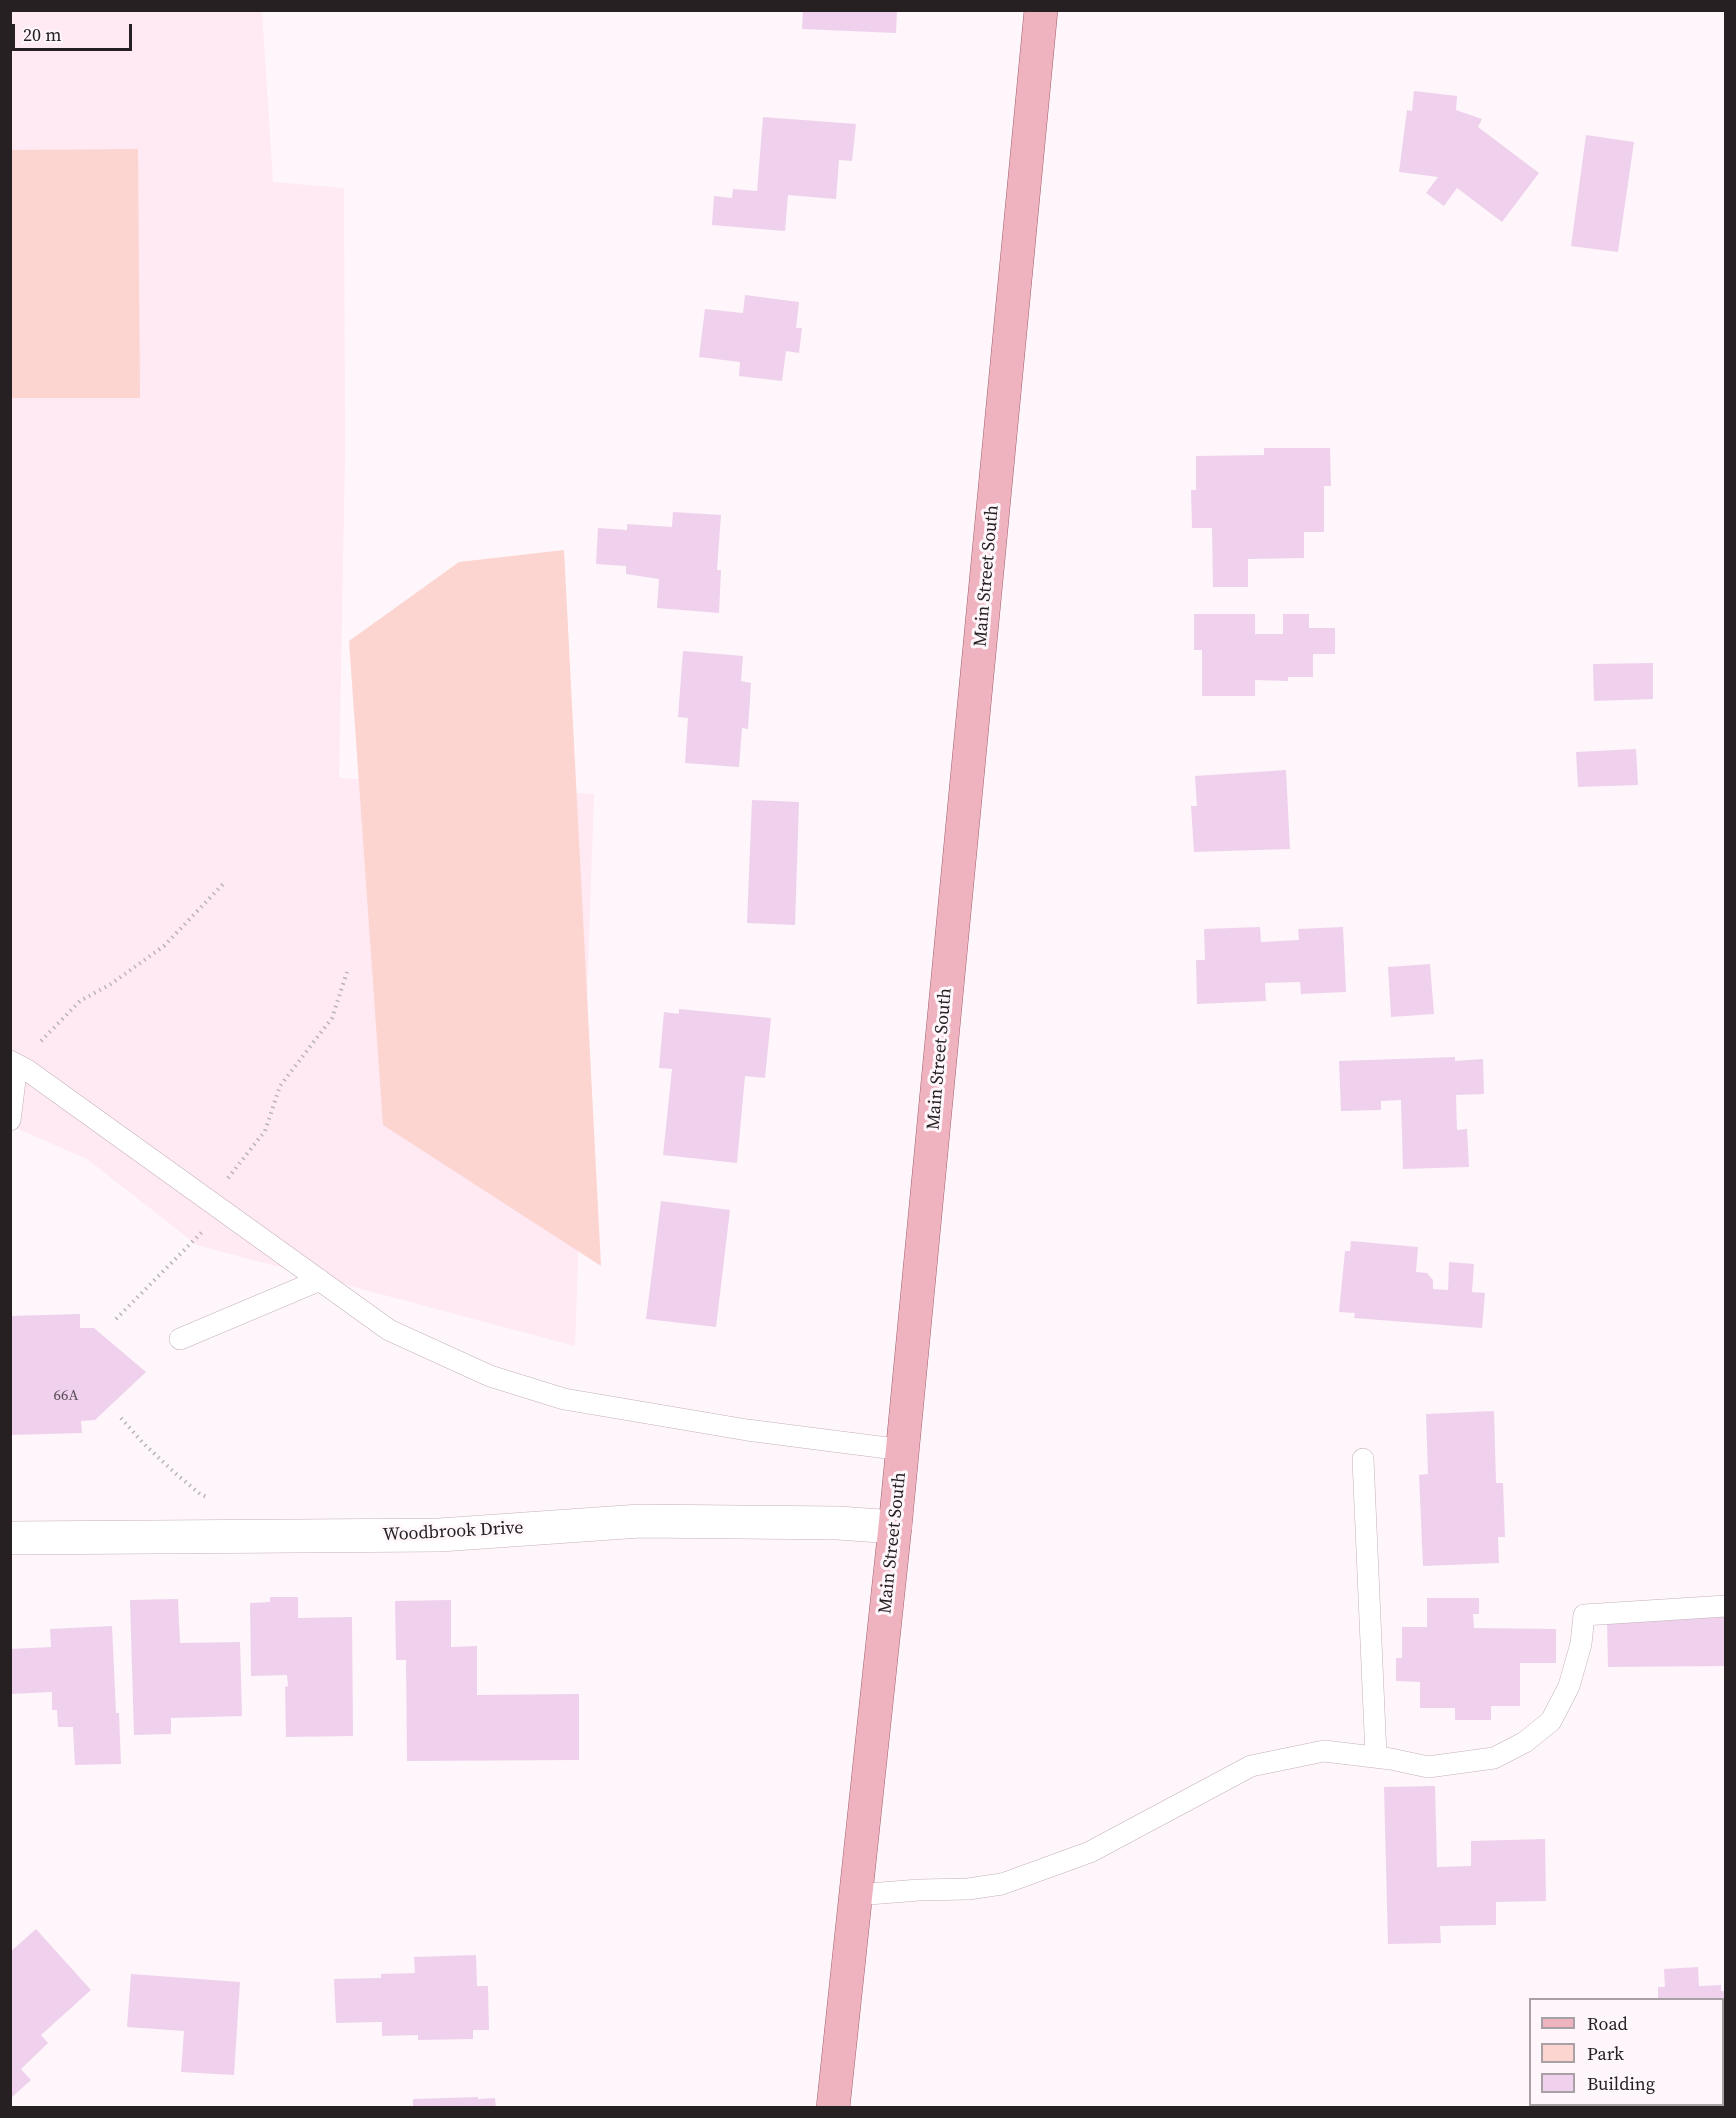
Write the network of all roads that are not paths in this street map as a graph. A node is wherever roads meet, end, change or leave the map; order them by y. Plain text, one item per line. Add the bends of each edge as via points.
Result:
1 (1041, 10) edge
2 (14, 1063) edge
3 (10, 1120) edge
4 (320, 1280) junction
5 (180, 1340) dead end
6 (903, 1450) junction
7 (1363, 1459) dead end
8 (895, 1527) junction
9 (10, 1538) edge
10 (1725, 1606) edge
11 (1376, 1756) junction
12 (856, 1895) junction
13 (833, 2108) edge

1 - 6 main road, Main Street South
2 - 3 lane
2 - 4 lane
4 - 5 lane
4 - 6 lane via 389,1330 490,1376 564,1399 747,1430
6 - 8 main road, Main Street South
7 - 11 lane
8 - 9 street, Woodbrook Drive via 640,1521 440,1535
8 - 12 main road, Main Street South
10 - 11 lane via 1584,1616 1569,1686 1551,1721 1525,1742 1494,1758 1428,1767
11 - 12 lane via 1324,1751 1251,1766 1090,1852 1002,1884
12 - 13 main road, Main Street South

